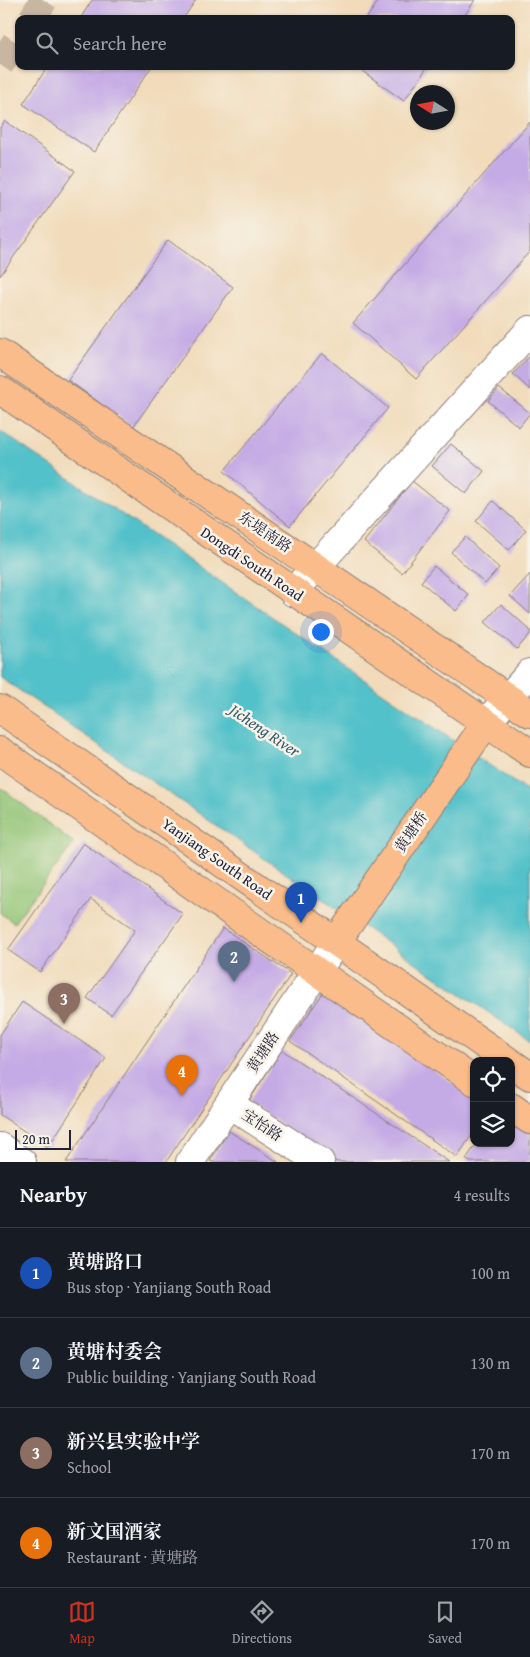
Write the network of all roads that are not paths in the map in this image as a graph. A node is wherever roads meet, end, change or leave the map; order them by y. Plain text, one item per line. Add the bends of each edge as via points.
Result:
1 (530, 330) edge
2 (0, 353) edge
3 (0, 390) edge
4 (316, 567) junction
5 (294, 592) junction
6 (530, 673) edge
7 (519, 705) edge
8 (0, 709) edge
9 (486, 723) junction
10 (0, 751) edge
11 (530, 753) edge
12 (336, 942) junction
13 (316, 971) junction
14 (502, 1057) edge
15 (515, 1066) edge
16 (530, 1076) edge
17 (470, 1078) edge
18 (228, 1104) junction
19 (515, 1110) edge
20 (530, 1120) edge
21 (0, 1147) edge
22 (22, 1162) edge
23 (190, 1162) edge
24 (320, 1162) edge

1 - 4 street
2 - 4 main road, 东堤南路
3 - 5 main road, Dongdi South Road
4 - 5 street
4 - 7 main road, 东堤南路
5 - 9 main road, Dongdi South Road
6 - 7 street
7 - 9 street
8 - 12 main road, Yanjiang South Road
9 - 11 main road, Dongdi South Road
9 - 12 main road, 黄塘桥
10 - 13 main road
12 - 13 street, 黄塘路
12 - 14 main road, Yanjiang South Road
13 - 17 main road
13 - 18 street, 黄塘路
15 - 16 main road
18 - 23 street, 黄塘路
18 - 24 street, 宝怡路
19 - 20 main road
21 - 22 street

